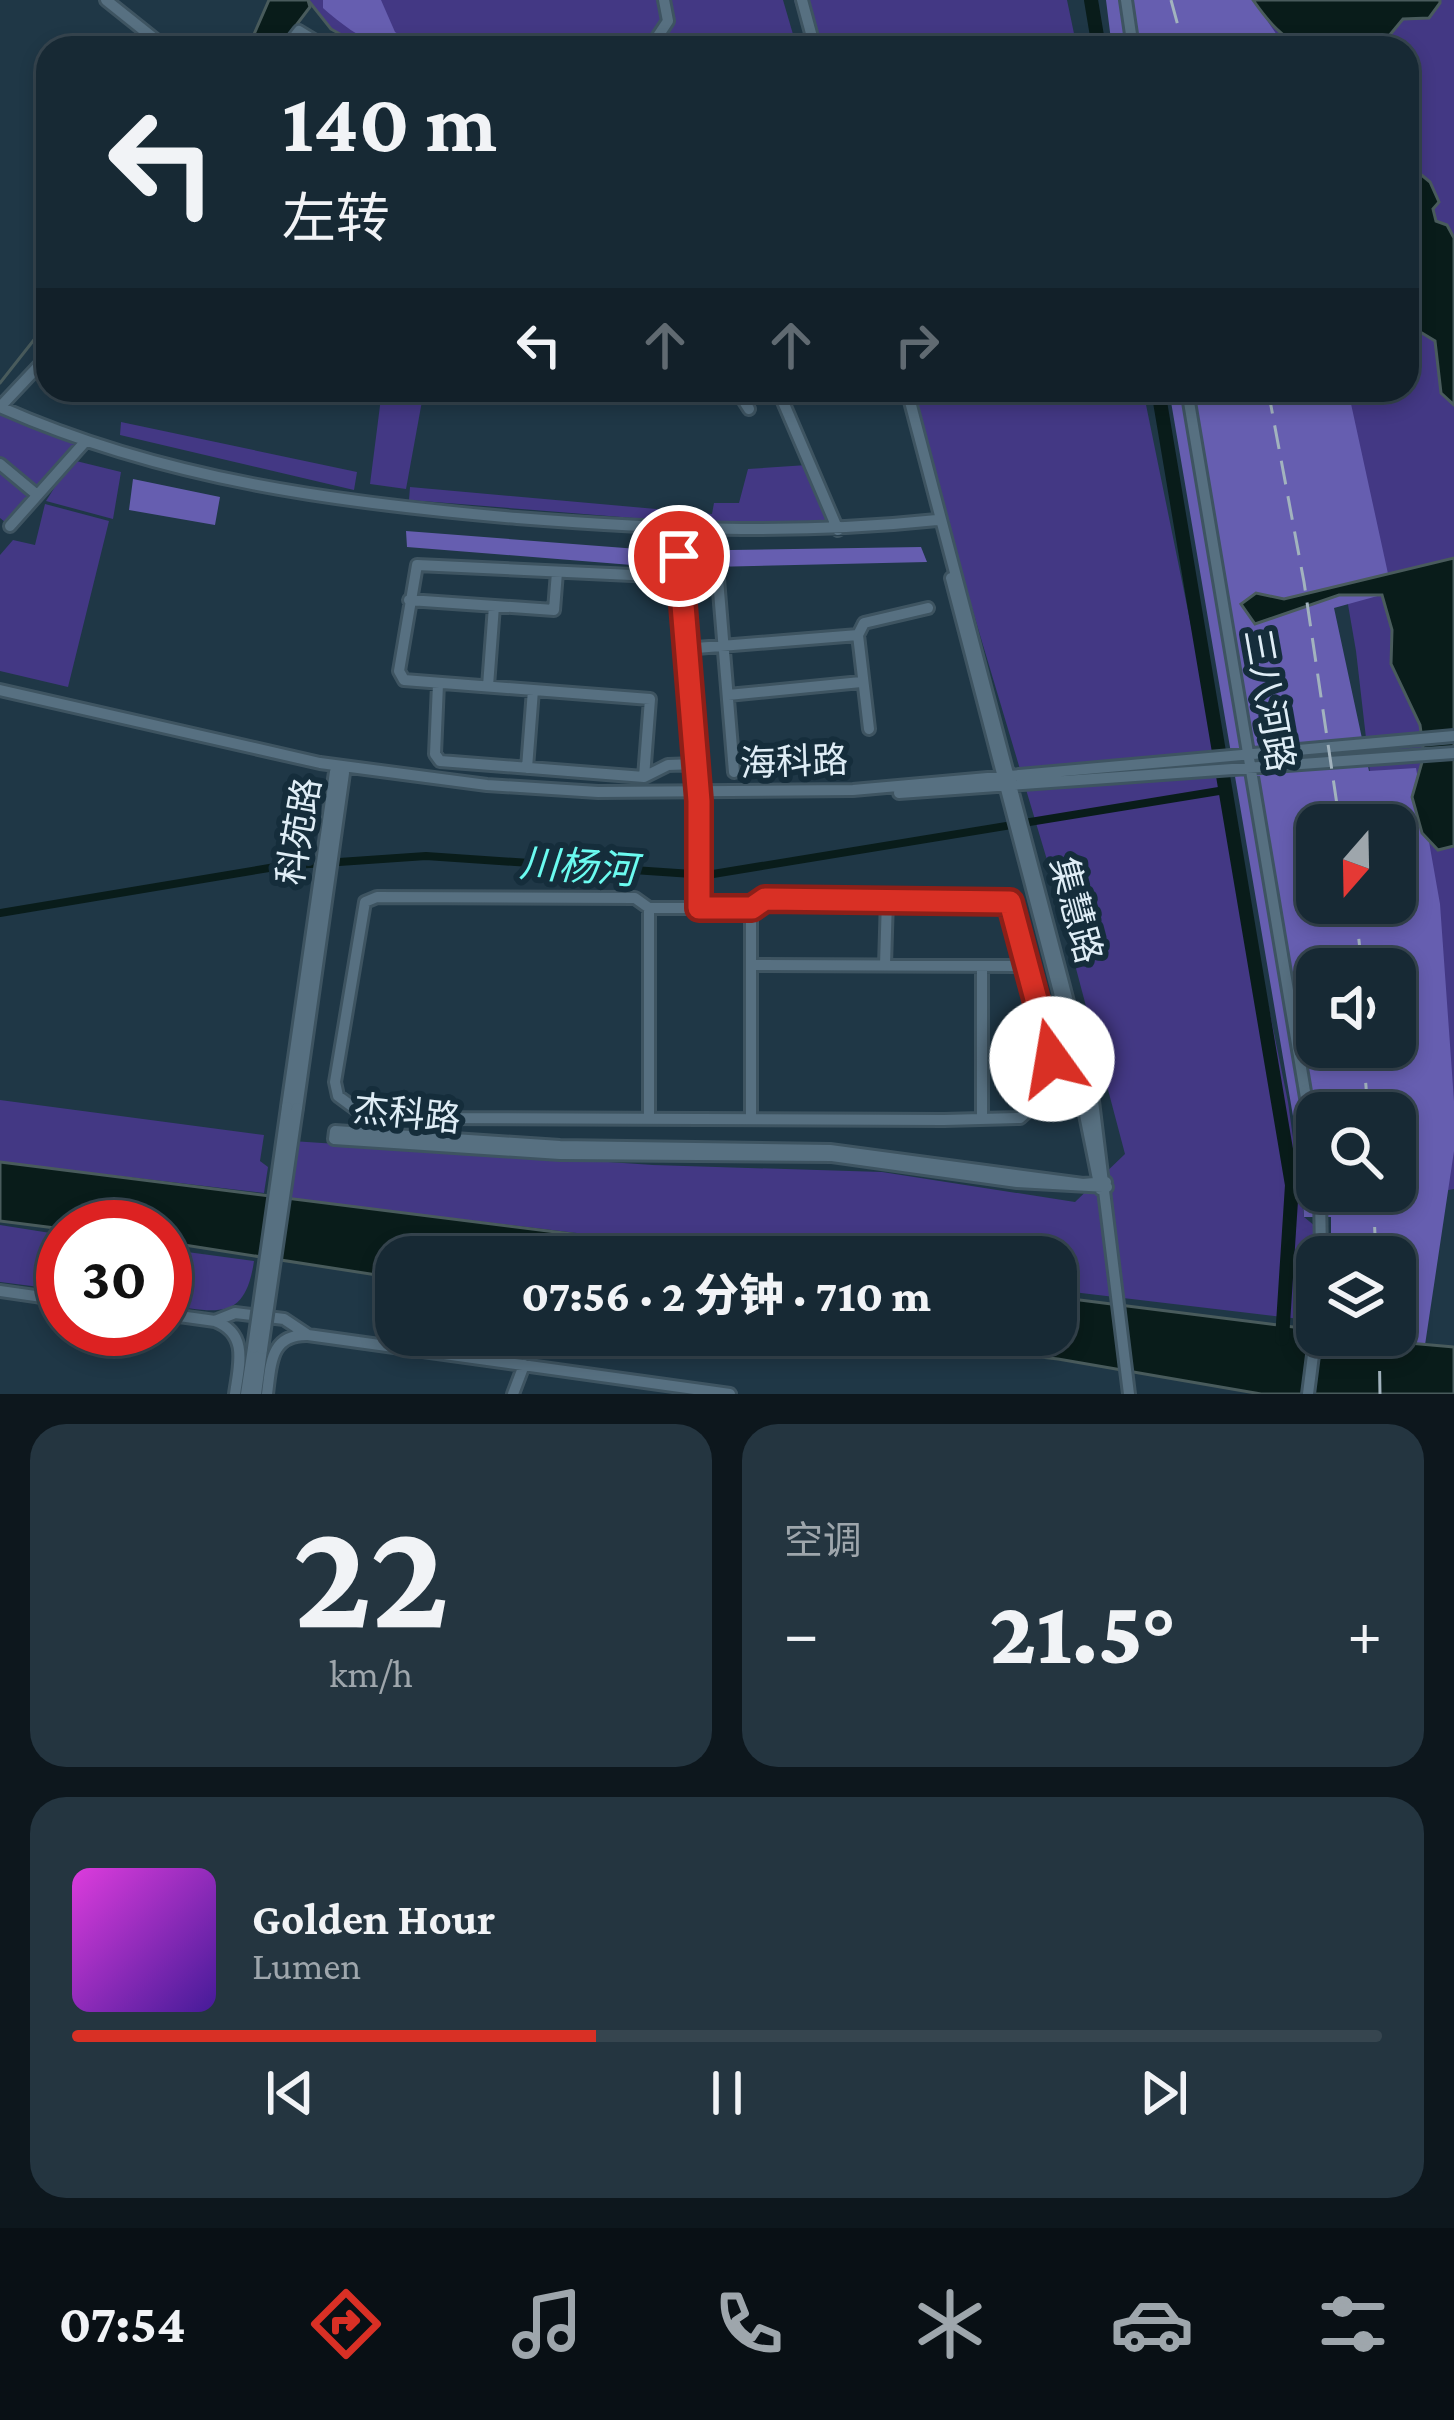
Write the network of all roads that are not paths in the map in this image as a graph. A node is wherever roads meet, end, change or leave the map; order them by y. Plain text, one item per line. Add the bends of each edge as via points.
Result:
1 (106, 0) edge
2 (664, 0) edge
3 (798, 0) edge
4 (1126, 0) edge
5 (151, 36) edge
6 (658, 36) edge
7 (808, 36) edge
8 (1131, 36) edge
9 (36, 369) edge
10 (744, 402) edge
11 (783, 402) edge
12 (907, 402) edge
13 (907, 402) edge
14 (1189, 402) edge
15 (0, 407) edge
16 (748, 409) dead end
17 (83, 444) junction
18 (0, 464) edge
19 (36, 494) junction
20 (938, 520) junction
21 (10, 526) dead end
22 (838, 530) junction
23 (680, 531) junction
24 (557, 572) junction
25 (678, 580) junction
26 (409, 600) junction
27 (494, 606) junction
28 (928, 608) dead end
29 (858, 634) junction
30 (724, 646) junction
31 (684, 649) junction
32 (862, 682) junction
33 (438, 684) junction
34 (488, 686) junction
35 (533, 690) junction
36 (0, 694) edge
37 (728, 695) junction
38 (869, 728) dead end
39 (1454, 736) edge
40 (1454, 753) edge
41 (1247, 755) junction
42 (695, 764) junction
43 (527, 768) junction
44 (340, 770) junction
45 (1249, 770) junction
46 (734, 772) dead end
47 (644, 777) junction
48 (1008, 782) junction
49 (699, 798) junction
50 (887, 899) junction
51 (649, 908) junction
52 (699, 908) junction
53 (752, 908) junction
54 (752, 965) junction
55 (885, 965) junction
56 (982, 966) junction
57 (1029, 966) junction
58 (1305, 1092) edge
59 (982, 1118) junction
60 (649, 1119) junction
61 (751, 1119) junction
62 (1103, 1188) junction
63 (0, 1291) edge
64 (36, 1296) edge
65 (192, 1318) edge
66 (215, 1321) junction
67 (308, 1335) junction
68 (258, 1348) junction
69 (1313, 1356) edge
70 (524, 1365) junction
71 (235, 1394) edge
72 (246, 1394) edge
73 (256, 1394) edge
74 (267, 1394) edge
75 (513, 1394) edge
76 (730, 1394) edge
77 (1129, 1394) edge
78 (1308, 1394) edge

1 - 5 street
2 - 6 street via 668,21
3 - 7 street
4 - 8 street
9 - 15 street
10 - 16 street
11 - 22 street
12 - 20 street, 集慧路
13 - 48 street, 集慧路
14 - 41 street, 三八河路
15 - 17 street
17 - 19 street
17 - 23 street via 323,498
18 - 19 street
19 - 21 street
20 - 22 street
20 - 48 street, 集慧路
22 - 23 street
23 - 25 street
24 - 25 street
24 - 26 street via 421,563
24 - 27 street via 554,610
25 - 30 street via 718,579
25 - 31 street
26 - 27 street
26 - 33 street via 400,674
27 - 34 street
28 - 29 street via 864,623
29 - 30 street
29 - 32 street
30 - 31 street
30 - 37 street
31 - 42 street
32 - 37 street
32 - 38 street
33 - 34 street
33 - 43 street via 436,759
34 - 35 street
35 - 43 street
35 - 47 street via 650,698
36 - 44 street, 海科路
37 - 46 street
39 - 41 street, 海科路
40 - 45 street, 海科路
41 - 45 street, 三八河路
41 - 48 street, 海科路
42 - 47 street
42 - 49 street
43 - 47 street
44 - 49 street, 海科路 via 542,796
44 - 68 street, 科苑路, bridge
45 - 48 street, 海科路
45 - 58 street, 三八河路
48 - 49 street, 海科路
48 - 62 street, 集慧路 via 1092,1094
49 - 52 street
50 - 53 street via 765,899
50 - 55 street
50 - 57 street via 1010,902
51 - 52 street
51 - 60 street
51 - 60 street via 634,898 370,899 359,912 335,1082 342,1102 361,1113
52 - 53 street
53 - 54 street
54 - 55 street
54 - 61 street
55 - 56 street
56 - 57 street
56 - 59 street
57 - 59 street via 1052,1051 1049,1086 1023,1117
59 - 61 street
60 - 61 street
62 - 62 street, 杰科路 via 830,1150 581,1147 335,1131 334,1139 560,1154 832,1156
62 - 77 street, 集慧路
63 - 64 street
65 - 66 street
66 - 67 street via 236,1313 284,1319
66 - 71 street via 239,1342
67 - 70 street
67 - 74 street via 287,1336 277,1346
68 - 72 street, 科苑路
68 - 73 street, 科苑路
69 - 78 street
70 - 75 street
70 - 76 street

